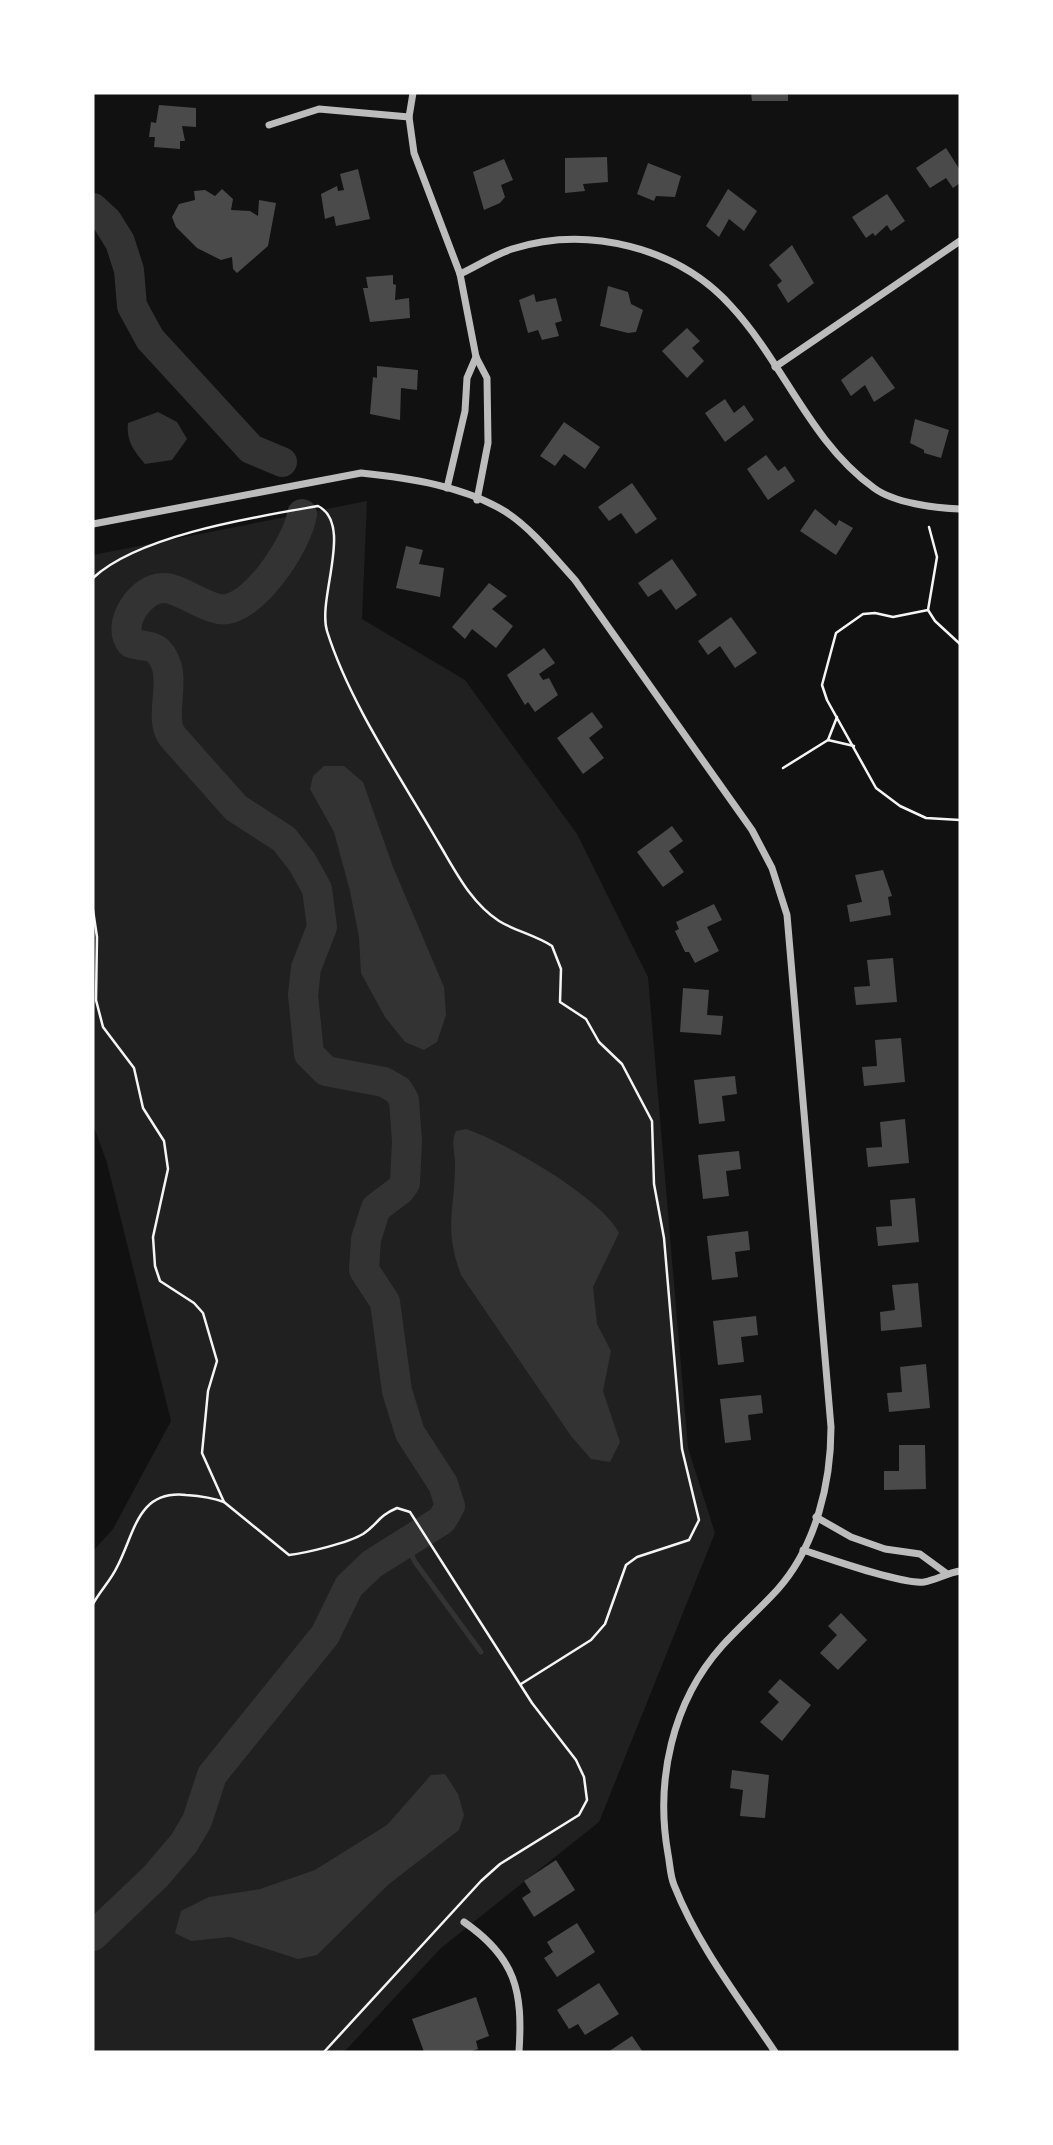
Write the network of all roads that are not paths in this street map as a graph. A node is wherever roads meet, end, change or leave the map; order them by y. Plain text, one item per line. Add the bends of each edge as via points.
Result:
1 (413, 93) edge
2 (409, 117) junction
3 (269, 125) dead end
4 (960, 241) edge
5 (460, 274) junction
6 (476, 357) junction
7 (775, 367) junction
8 (447, 488) junction
9 (477, 500) junction
10 (960, 509) edge
11 (93, 524) edge
12 (816, 1517) junction
13 (803, 1550) junction
14 (960, 1571) edge
15 (946, 1573) junction
16 (464, 1922) dead end
17 (519, 2052) edge
18 (775, 2052) edge

1 - 2 street
2 - 3 street via 319,109
2 - 5 street via 414,153
4 - 7 street
5 - 6 street
5 - 7 street via 513,249 575,239 625,244 699,277 732,306
6 - 8 street via 467,378 465,411
6 - 9 street via 487,378 488,412 488,443
7 - 10 street via 833,453 876,490 930,508
8 - 9 street
8 - 11 street via 361,473
9 - 12 street via 506,512 575,580 752,830 772,868 787,915 831,1427 826,1493
12 - 13 street
12 - 15 street via 851,1537 885,1549 920,1554
13 - 15 street via 923,1583
13 - 18 street via 780,1587 721,1647 694,1683 674,1731 664,1776 663,1827 673,1882 696,1934
14 - 15 street
16 - 17 street via 490,1940 511,1968 522,2011

